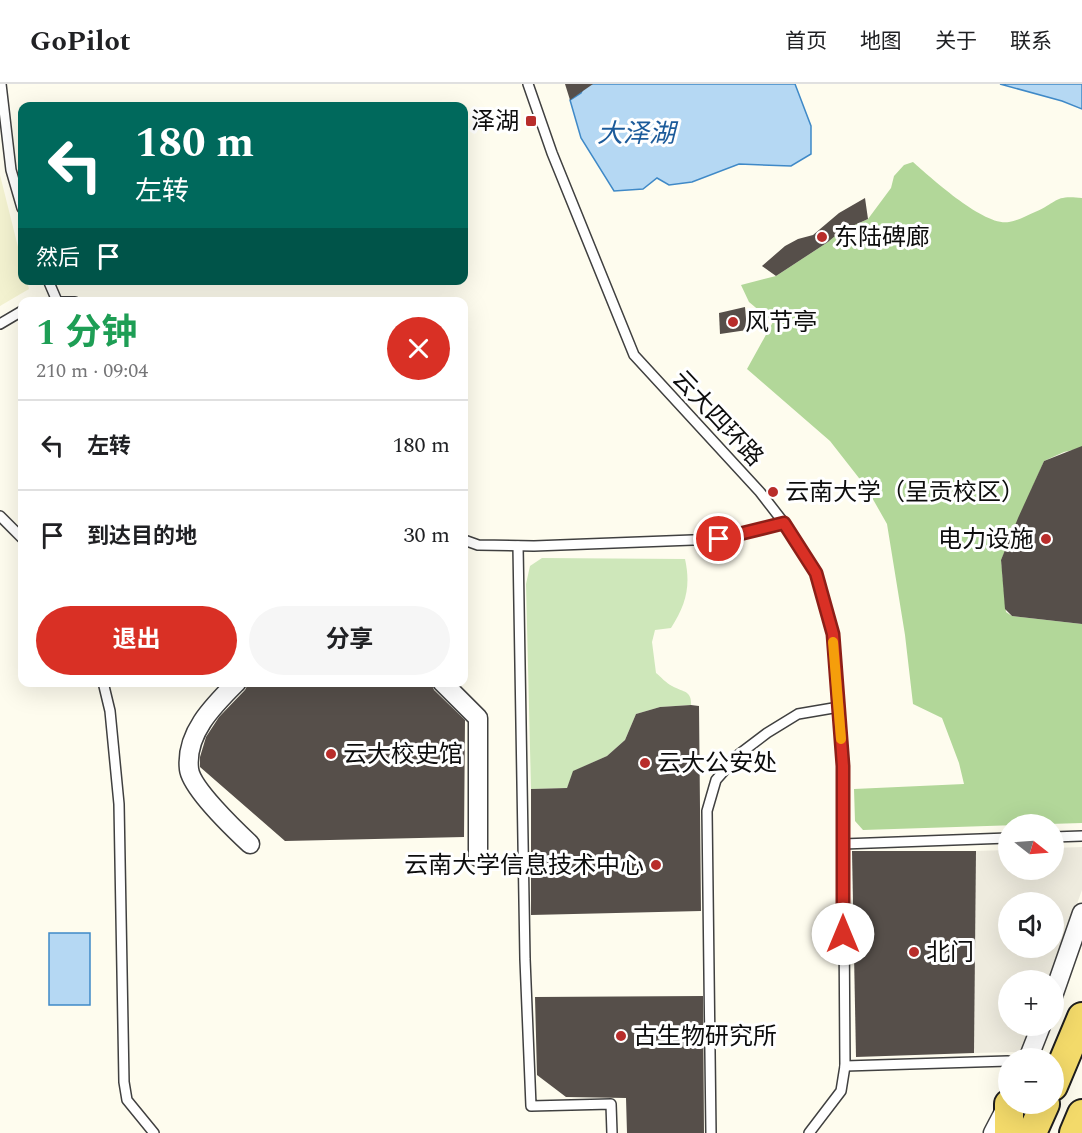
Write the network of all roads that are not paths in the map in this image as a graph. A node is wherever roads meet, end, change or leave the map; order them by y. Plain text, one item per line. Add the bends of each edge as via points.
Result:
1 (1, 84) edge
2 (528, 84) edge
3 (2, 125) edge
4 (18, 195) edge
5 (18, 313) edge
6 (0, 324) edge
7 (0, 516) edge
8 (784, 523) junction
9 (18, 534) edge
10 (468, 541) edge
11 (518, 546) junction
12 (104, 687) edge
13 (232, 687) edge
14 (447, 687) edge
15 (839, 707) junction
16 (1082, 836) edge
17 (1064, 837) edge
18 (998, 838) edge
19 (250, 844) dead end
20 (843, 844) junction
21 (478, 857) dead end
22 (1082, 913) edge
23 (1062, 970) edge
24 (1082, 1017) edge
25 (1064, 1060) edge
26 (998, 1061) edge
27 (845, 1065) junction
28 (1003, 1114) edge
29 (1009, 1114) edge
30 (1041, 1114) edge
31 (1082, 1114) edge
32 (154, 1133) edge
33 (612, 1133) edge
34 (711, 1133) edge
35 (809, 1133) edge
36 (993, 1133) edge
37 (1009, 1133) edge
38 (1032, 1133) edge
39 (1074, 1133) edge

1 - 3 lane
2 - 8 lane, 云大四环路 via 634,355
3 - 4 lane
5 - 6 lane
7 - 9 lane
8 - 11 lane via 719,539
8 - 15 lane, 云大四环路 via 816,573 833,634
10 - 11 lane
11 - 33 lane via 531,1106 611,1104
12 - 32 lane via 119,804 124,1082 127,1100
13 - 19 street via 208,711 190,747 189,771 217,813
14 - 21 street via 478,718
15 - 20 lane, 云大四环路
15 - 34 lane via 798,714 738,755 716,780 707,811
16 - 17 lane
18 - 20 lane
20 - 27 lane, 云大四环路
22 - 23 street
24 - 25 main road
26 - 27 lane
27 - 35 lane, 云大四环路 via 841,1091
28 - 36 street
29 - 37 main road
30 - 38 main road
31 - 39 main road

